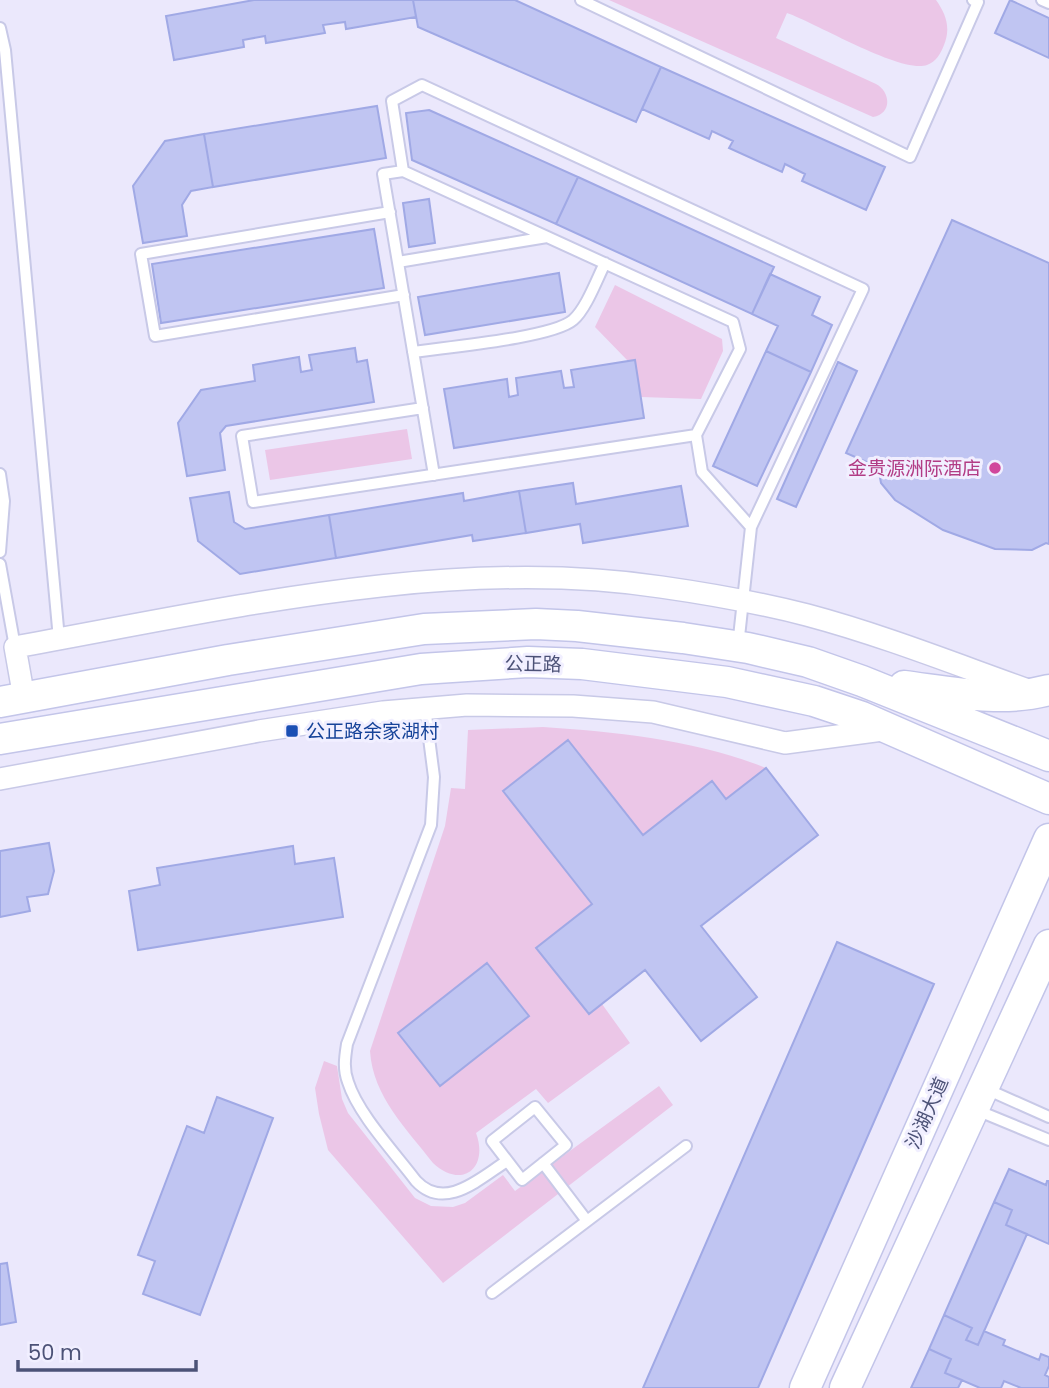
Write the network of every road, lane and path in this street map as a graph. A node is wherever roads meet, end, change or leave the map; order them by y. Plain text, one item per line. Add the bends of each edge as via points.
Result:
1 (581, 0) edge
2 (1042, 0) edge
3 (978, 1) edge
4 (1049, 3) edge
5 (0, 28) edge
6 (402, 171) junction
7 (390, 212) junction
8 (548, 237) junction
9 (398, 262) junction
10 (605, 263) junction
11 (404, 295) junction
12 (413, 352) junction
13 (423, 408) junction
14 (696, 435) junction
15 (0, 474) edge
16 (434, 475) junction
17 (751, 527) junction
18 (0, 552) edge
19 (0, 564) edge
20 (743, 601) junction
21 (60, 639) junction
22 (15, 647) junction
23 (738, 647) junction
24 (862, 681) junction
25 (1043, 692) edge
26 (12, 700) edge
27 (425, 707) junction
28 (890, 729) junction
29 (0, 739) edge
30 (1049, 756) edge
31 (0, 779) edge
32 (1049, 799) edge
33 (1049, 839) edge
34 (1049, 945) edge
35 (978, 1098) junction
36 (1049, 1117) edge
37 (1049, 1140) edge
38 (686, 1146) dead end
39 (507, 1161) junction
40 (543, 1163) junction
41 (587, 1221) junction
42 (492, 1293) dead end
43 (805, 1388) edge
44 (845, 1388) edge

1 - 3 lane via 909,157
2 - 4 lane
5 - 21 lane
6 - 7 lane via 383,174
6 - 8 lane
6 - 17 lane via 392,101 422,85 863,289
7 - 9 lane
7 - 11 lane via 141,254 155,336
8 - 9 lane
8 - 10 lane
9 - 11 lane
10 - 12 lane via 571,322 539,333
10 - 14 lane via 733,322 740,349
11 - 12 lane
12 - 13 lane
13 - 16 lane
13 - 16 lane via 242,436 253,502
14 - 16 lane
14 - 17 lane via 702,472
15 - 18 lane via 4,501
17 - 20 lane
19 - 22 lane
20 - 21 street via 584,579 429,582 220,610
20 - 23 lane
20 - 25 street via 864,632
21 - 22 street
22 - 26 street
23 - 24 main road, 公正路 via 807,662
23 - 26 main road, 公正路 via 577,625 424,629
24 - 25 main road via 979,696
24 - 30 main road, 公正路
27 - 28 street via 615,708 680,717 785,743
27 - 31 street
27 - 39 lane via 434,777 431,825 347,1044 347,1080 357,1102 427,1191 442,1195 458,1192
28 - 29 main road, 公正路 via 814,701 727,682 528,662 421,669
28 - 32 main road, 公正路
33 - 43 main road, 沙湖大道
34 - 35 main road, 沙湖大道
35 - 36 lane
35 - 37 lane
35 - 44 main road, 沙湖大道
38 - 41 lane
39 - 40 lane via 522,1180
39 - 40 lane via 492,1141 535,1107 566,1145
40 - 41 lane
41 - 42 lane

